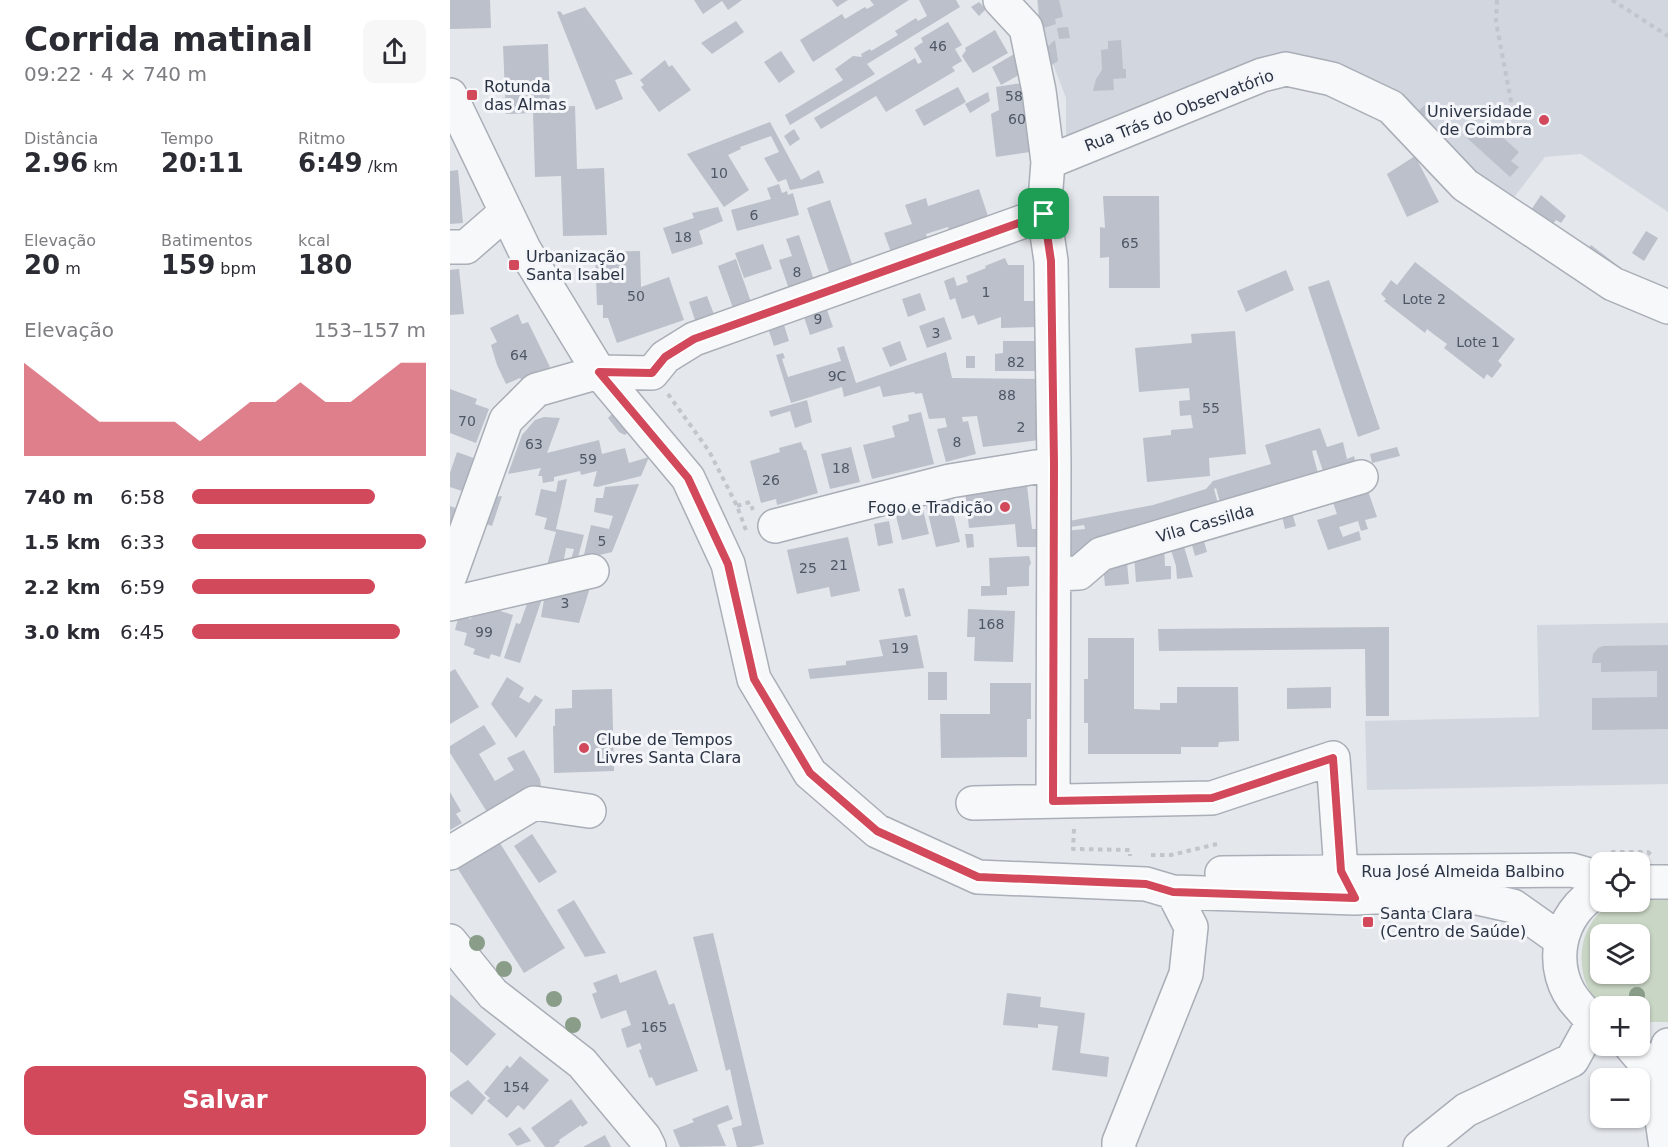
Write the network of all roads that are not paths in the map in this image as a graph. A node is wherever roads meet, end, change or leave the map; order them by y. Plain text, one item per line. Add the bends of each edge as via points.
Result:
1 (1000, 0) edge
2 (450, 95) edge
3 (1048, 162) junction
4 (505, 213) junction
5 (1044, 214) junction
6 (450, 248) edge
7 (1668, 307) edge
8 (599, 372) junction
9 (652, 373) junction
10 (643, 424) junction
11 (1054, 464) junction
12 (1360, 477) dead end
13 (775, 526) dead end
14 (592, 571) dead end
15 (1054, 574) junction
16 (450, 576) edge
17 (450, 604) edge
18 (1053, 801) junction
19 (973, 802) dead end
20 (589, 811) dead end
21 (450, 853) edge
22 (1590, 875) edge
23 (1650, 882) edge
24 (1668, 882) edge
25 (1348, 884) junction
26 (1160, 888) junction
27 (1590, 897) edge
28 (1561, 940) junction
29 (450, 941) edge
30 (1590, 1016) edge
31 (1650, 1031) edge
32 (1668, 1032) edge
33 (1590, 1033) edge
34 (1668, 1045) edge
35 (1639, 1056) edge
36 (1657, 1086) junction
37 (649, 1147) edge
38 (1119, 1147) edge
39 (1420, 1147) edge
40 (1666, 1147) edge

1 - 3 street via 1026,28
2 - 4 street, Rua José Almeida Balbino
3 - 5 street
3 - 7 street, Rua Trás do Observatório via 1262,75 1286,69 1332,79 1391,107 1465,185 1613,285
4 - 6 street via 466,247
4 - 8 street, Rua José Almeida Balbino
5 - 9 street via 694,339 665,357
5 - 11 street via 1051,261
8 - 9 street
8 - 10 street, Rua José Almeida Balbino
8 - 16 street via 536,390 506,420
9 - 10 street
10 - 26 street, Rua José Almeida Balbino via 688,478 728,564 754,679 810,773 877,831 978,877
11 - 13 street via 950,481
11 - 15 street
12 - 15 street, Vila Cassilda via 1101,554 1079,573
14 - 17 street
15 - 18 street
18 - 19 street
18 - 25 street via 1212,798 1333,758
20 - 21 street via 534,803
22 - 25 street, Rua José Almeida Balbino via 1572,870
23 - 24 street
25 - 26 street, Rua José Almeida Balbino via 1173,874
25 - 28 street, Rua José Almeida Balbino via 1455,892 1513,906
26 - 38 street via 1191,927 1186,974
27 - 28 street via 1569,918
28 - 30 street via 1561,975 1570,996
29 - 37 street via 493,994 582,1063
31 - 32 street
33 - 39 street via 1572,1060 1466,1110
34 - 36 street
35 - 36 street
36 - 40 street

